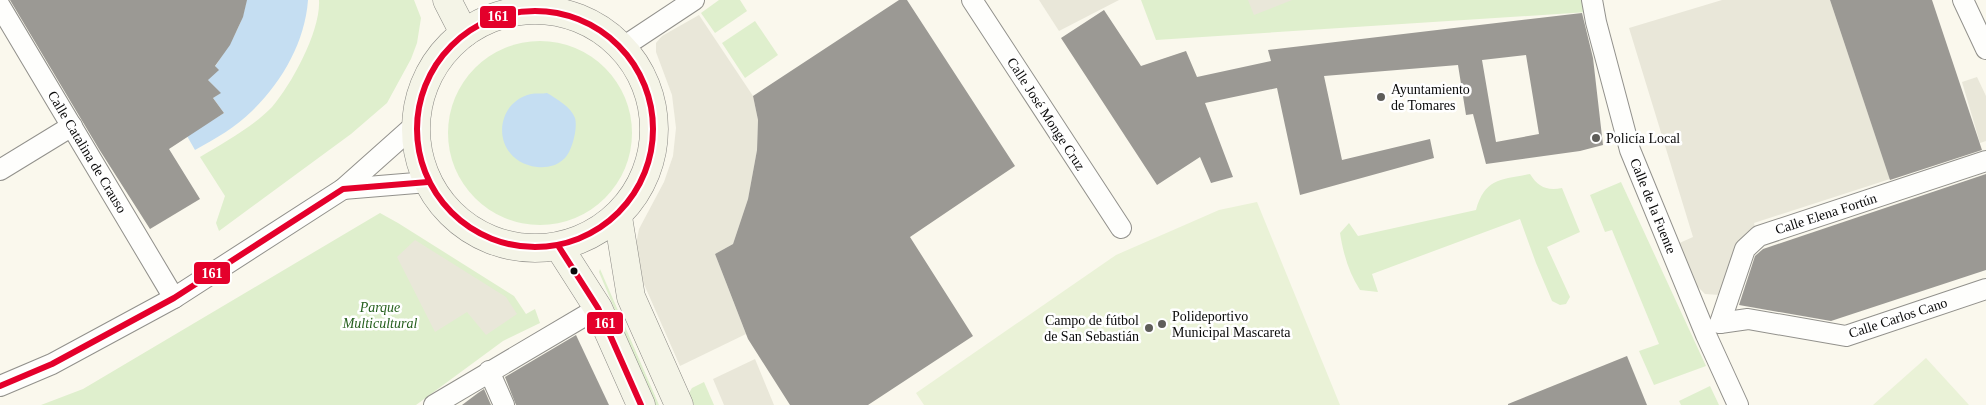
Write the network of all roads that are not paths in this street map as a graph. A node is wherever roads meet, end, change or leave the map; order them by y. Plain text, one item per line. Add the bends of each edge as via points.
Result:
1 (447, 0) edge
2 (694, 0) edge
3 (972, 0) edge
4 (1592, 0) edge
5 (1963, 0) edge
6 (0, 6) edge
7 (506, 6) edge
8 (552, 6) edge
9 (464, 33) junction
10 (623, 47) junction
11 (1986, 49) edge
12 (416, 124) junction
13 (72, 126) junction
14 (1986, 161) edge
15 (0, 170) edge
16 (428, 182) junction
17 (343, 189) junction
18 (618, 217) junction
19 (1121, 228) dead end
20 (559, 247) junction
21 (1986, 290) edge
22 (174, 298) junction
23 (598, 308) junction
24 (1713, 329) junction
25 (489, 371) junction
26 (0, 386) edge
27 (434, 405) edge
28 (504, 405) edge
29 (640, 405) edge
30 (679, 405) edge
31 (1738, 405) edge

1 - 9 main road
2 - 10 street
3 - 19 street, Calle José Monge Cruz
4 - 24 street, Calle de la Fuente via 1630,150
5 - 11 street
6 - 13 street, Calle Catalina de Crauso
7 - 8 main road via 532,10
7 - 9 main road
8 - 10 main road via 591,23
9 - 12 main road via 439,58 422,89
10 - 18 main road via 648,87 656,133 645,179
12 - 16 main road via 418,154
12 - 17 street
13 - 15 street
13 - 22 street, Calle Catalina de Crauso
14 - 24 street, Calle Elena Fortún via 1759,236 1745,249
16 - 17 street
16 - 20 main road via 460,222 507,246
17 - 22 street
18 - 20 main road
18 - 30 main road via 631,297
20 - 23 main road
21 - 24 street, Calle Carlos Cano via 1846,336 1748,319
22 - 26 street via 52,364
23 - 25 street
23 - 29 main road
24 - 31 street, Calle de la Fuente
25 - 27 street
25 - 28 street

